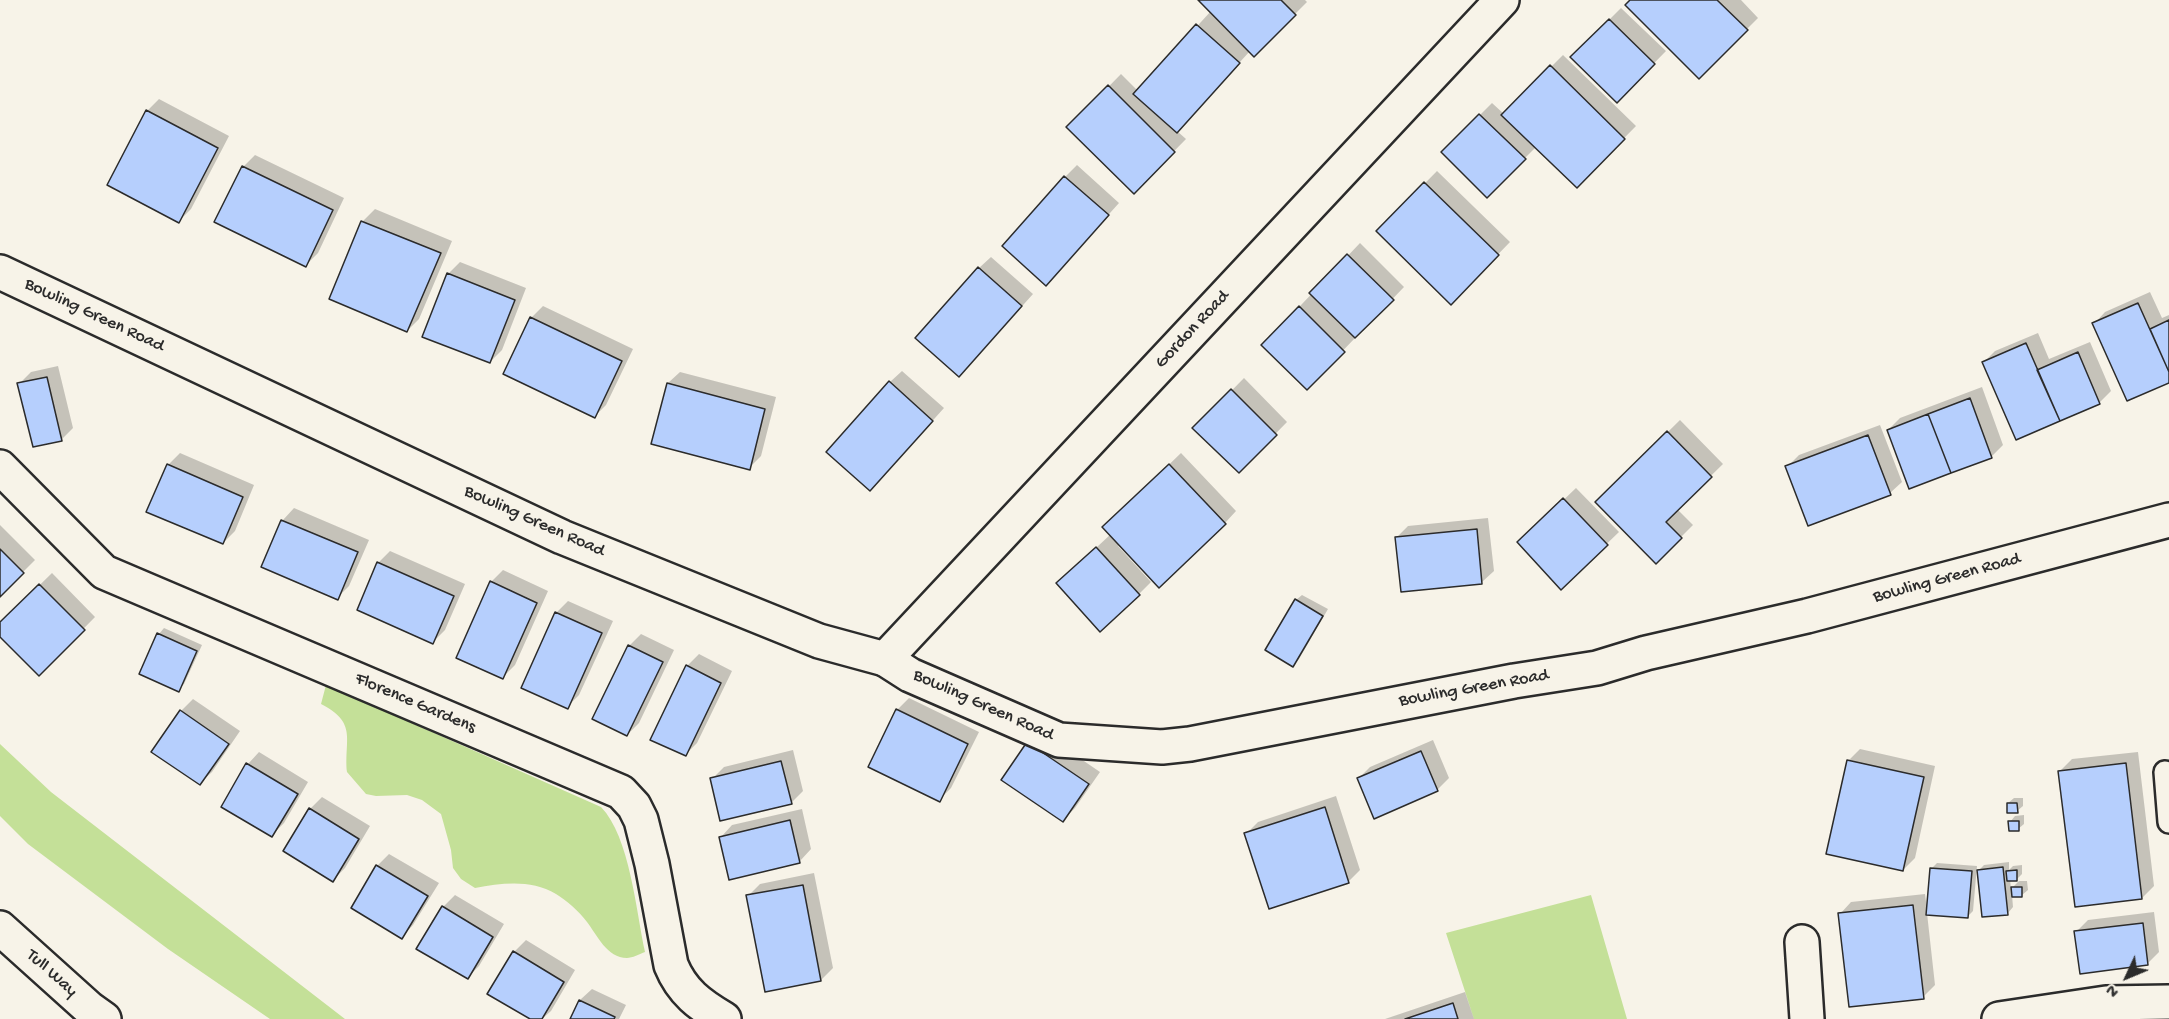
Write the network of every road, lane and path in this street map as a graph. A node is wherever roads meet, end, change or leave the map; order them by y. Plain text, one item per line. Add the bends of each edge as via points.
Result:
1 (1502, 0) edge
2 (0, 272) edge
3 (0, 467) edge
4 (2169, 520) edge
5 (885, 659) junction
6 (2165, 772) dead end
7 (2169, 822) edge
8 (0, 928) edge
9 (1802, 942) dead end
10 (2169, 1002) edge
11 (104, 1019) edge
12 (724, 1019) edge
13 (1807, 1019) edge
14 (1999, 1019) edge

1 - 5 street, Gordon Road
2 - 5 street, Bowling Green Road via 562,537 819,641
3 - 12 street, Florence Gardens via 104,572 621,792 640,820 671,965 696,1002
4 - 5 street, Bowling Green Road via 1597,668 1190,744 1162,747 1059,740 910,675
6 - 7 lane
8 - 11 street, Tull Way
9 - 13 street
10 - 14 street via 2106,1003

